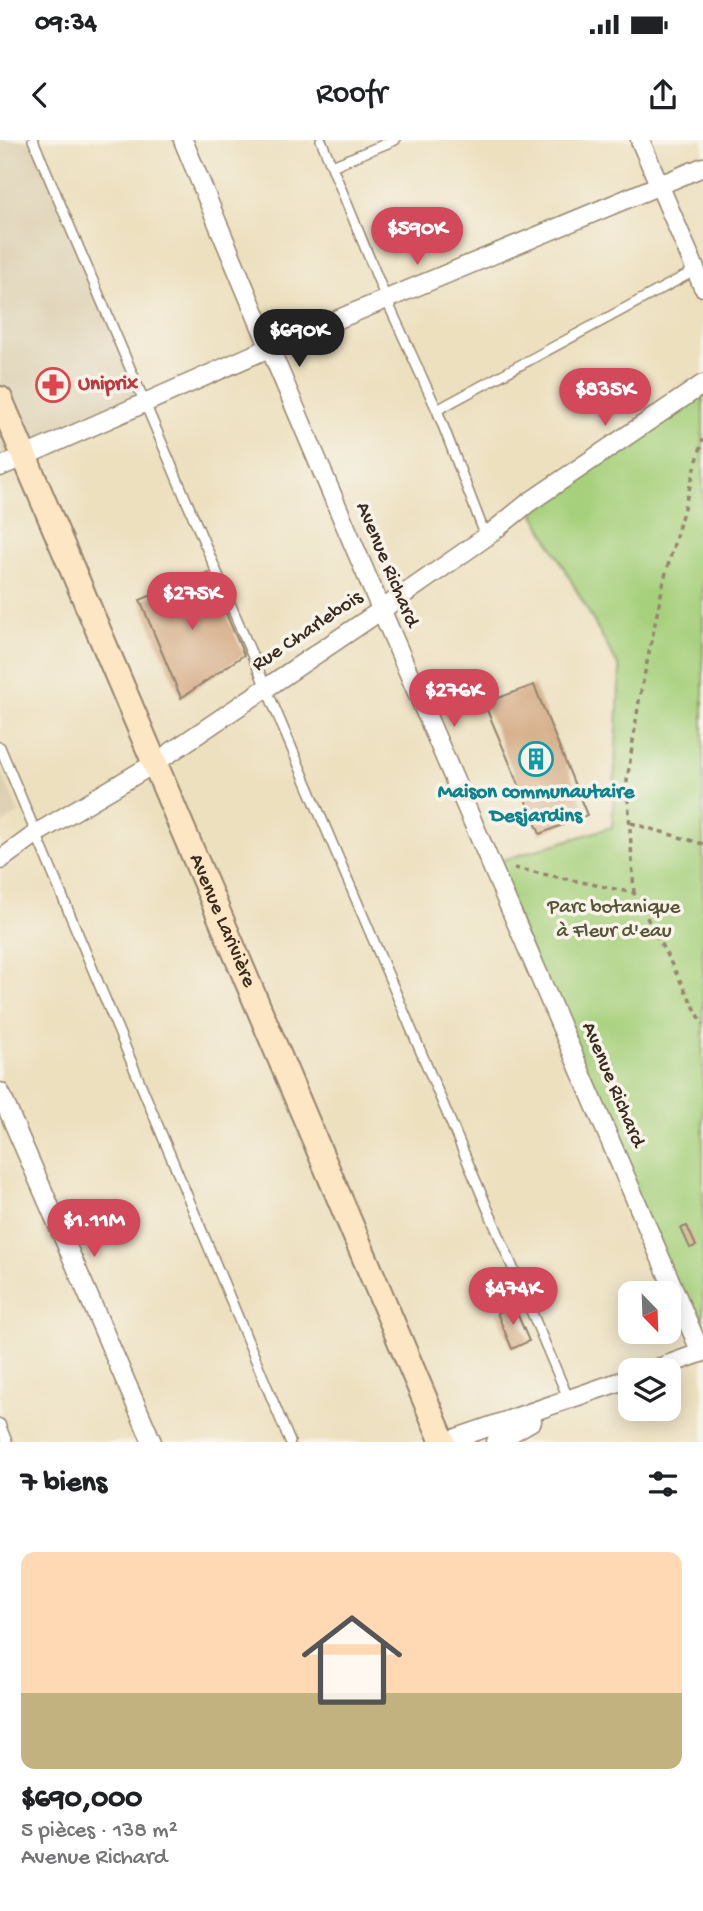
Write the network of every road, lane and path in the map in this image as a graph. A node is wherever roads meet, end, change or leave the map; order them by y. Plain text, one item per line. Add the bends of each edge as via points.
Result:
1 (33, 140) edge
2 (183, 140) edge
3 (321, 140) edge
4 (395, 140) edge
5 (640, 140) edge
6 (332, 166) junction
7 (703, 167) edge
8 (659, 186) junction
9 (696, 270) junction
10 (703, 288) edge
11 (387, 301) junction
12 (269, 348) junction
13 (703, 384) edge
14 (0, 400) edge
15 (146, 402) junction
16 (437, 410) junction
17 (703, 439) edge
18 (24, 456) junction
19 (0, 467) edge
20 (486, 537) junction
21 (380, 611) junction
22 (266, 687) junction
23 (0, 747) edge
24 (155, 763) junction
25 (631, 822) junction
26 (37, 833) junction
27 (703, 844) edge
28 (0, 860) edge
29 (493, 863) junction
30 (634, 893) junction
31 (703, 1024) edge
32 (0, 1092) edge
33 (702, 1352) edge
34 (681, 1360) edge
35 (618, 1382) edge
36 (569, 1400) junction
37 (0, 1424) edge
38 (8, 1442) edge
39 (152, 1442) edge
40 (290, 1442) edge
41 (444, 1442) edge
42 (496, 1442) edge

1 - 15 lane
2 - 12 street, Avenue Richard
3 - 6 lane
4 - 6 lane
5 - 8 street
6 - 11 lane
7 - 8 street
8 - 9 street
8 - 11 street
9 - 10 street
9 - 16 lane
11 - 12 street
11 - 16 lane
12 - 15 street
12 - 21 street, Avenue Richard
13 - 20 street, Rue Charlebois via 528,503
14 - 18 main road, Avenue Larivière
15 - 18 street
15 - 22 lane
16 - 20 lane
17 - 25 path via 664,580 639,701 627,781
18 - 19 street
18 - 24 main road, Avenue Larivière
20 - 21 street, Rue Charlebois
21 - 22 street, Rue Charlebois
21 - 29 street, Avenue Richard
22 - 24 street, Rue Charlebois
22 - 36 lane
23 - 26 lane
24 - 26 street, Rue Charlebois
24 - 41 main road, Avenue Larivière
25 - 27 path
25 - 30 path
26 - 28 street, Rue Charlebois
26 - 40 lane
29 - 30 path
29 - 33 street, Avenue Richard
30 - 31 path
32 - 39 street
33 - 34 street
35 - 36 street
36 - 41 street
36 - 42 street
37 - 38 lane

